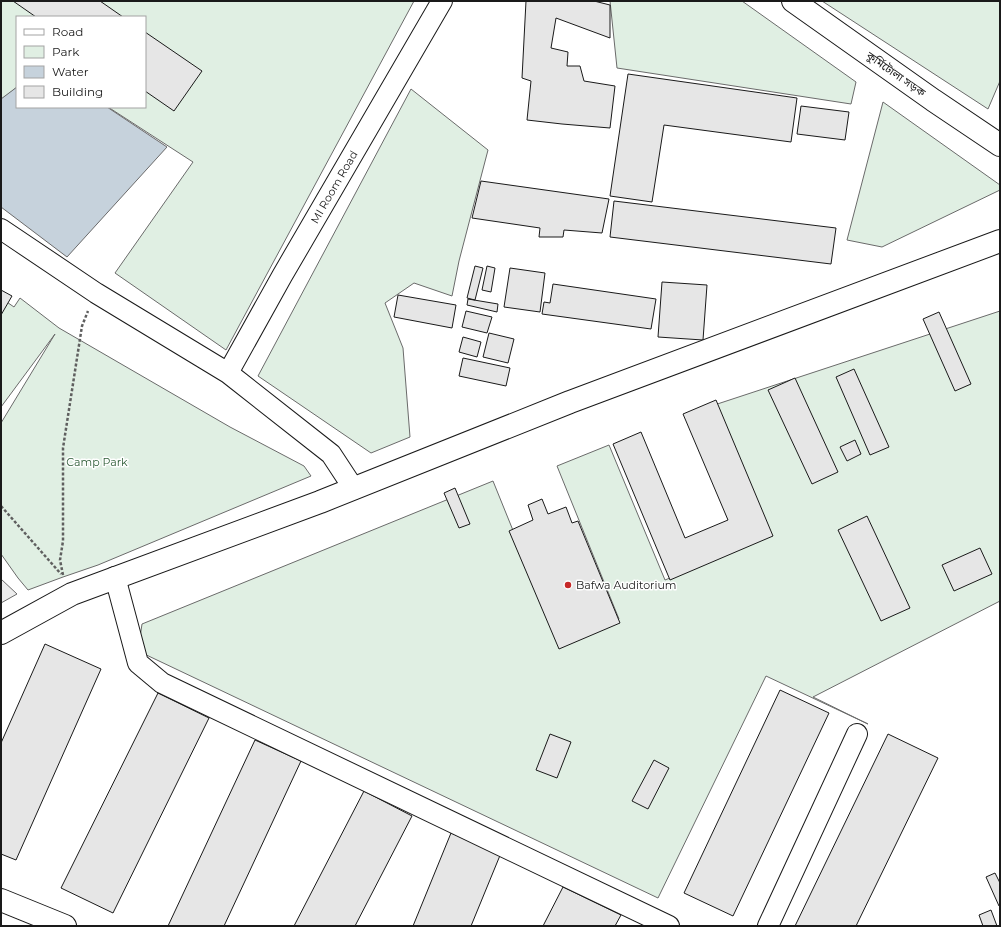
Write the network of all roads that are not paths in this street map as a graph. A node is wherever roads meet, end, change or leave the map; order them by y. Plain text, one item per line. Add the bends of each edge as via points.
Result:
1 (442, 1) edge
2 (793, 1) edge
3 (1000, 145) edge
4 (1, 228) edge
5 (1000, 242) edge
6 (228, 373) junction
7 (354, 489) junction
8 (115, 577) junction
9 (1, 634) edge
10 (857, 734) dead end
11 (1, 900) edge
12 (66, 926) edge
13 (669, 926) edge
14 (768, 926) edge

1 - 6 street, MI Room Road
2 - 3 street, কুর্মিটোলা সড়ক
4 - 6 street via 96,292
5 - 7 street via 570,402
6 - 7 street via 332,454
7 - 8 street
8 - 9 street via 72,594
8 - 13 street via 138,663 162,683
10 - 14 street
11 - 12 street

